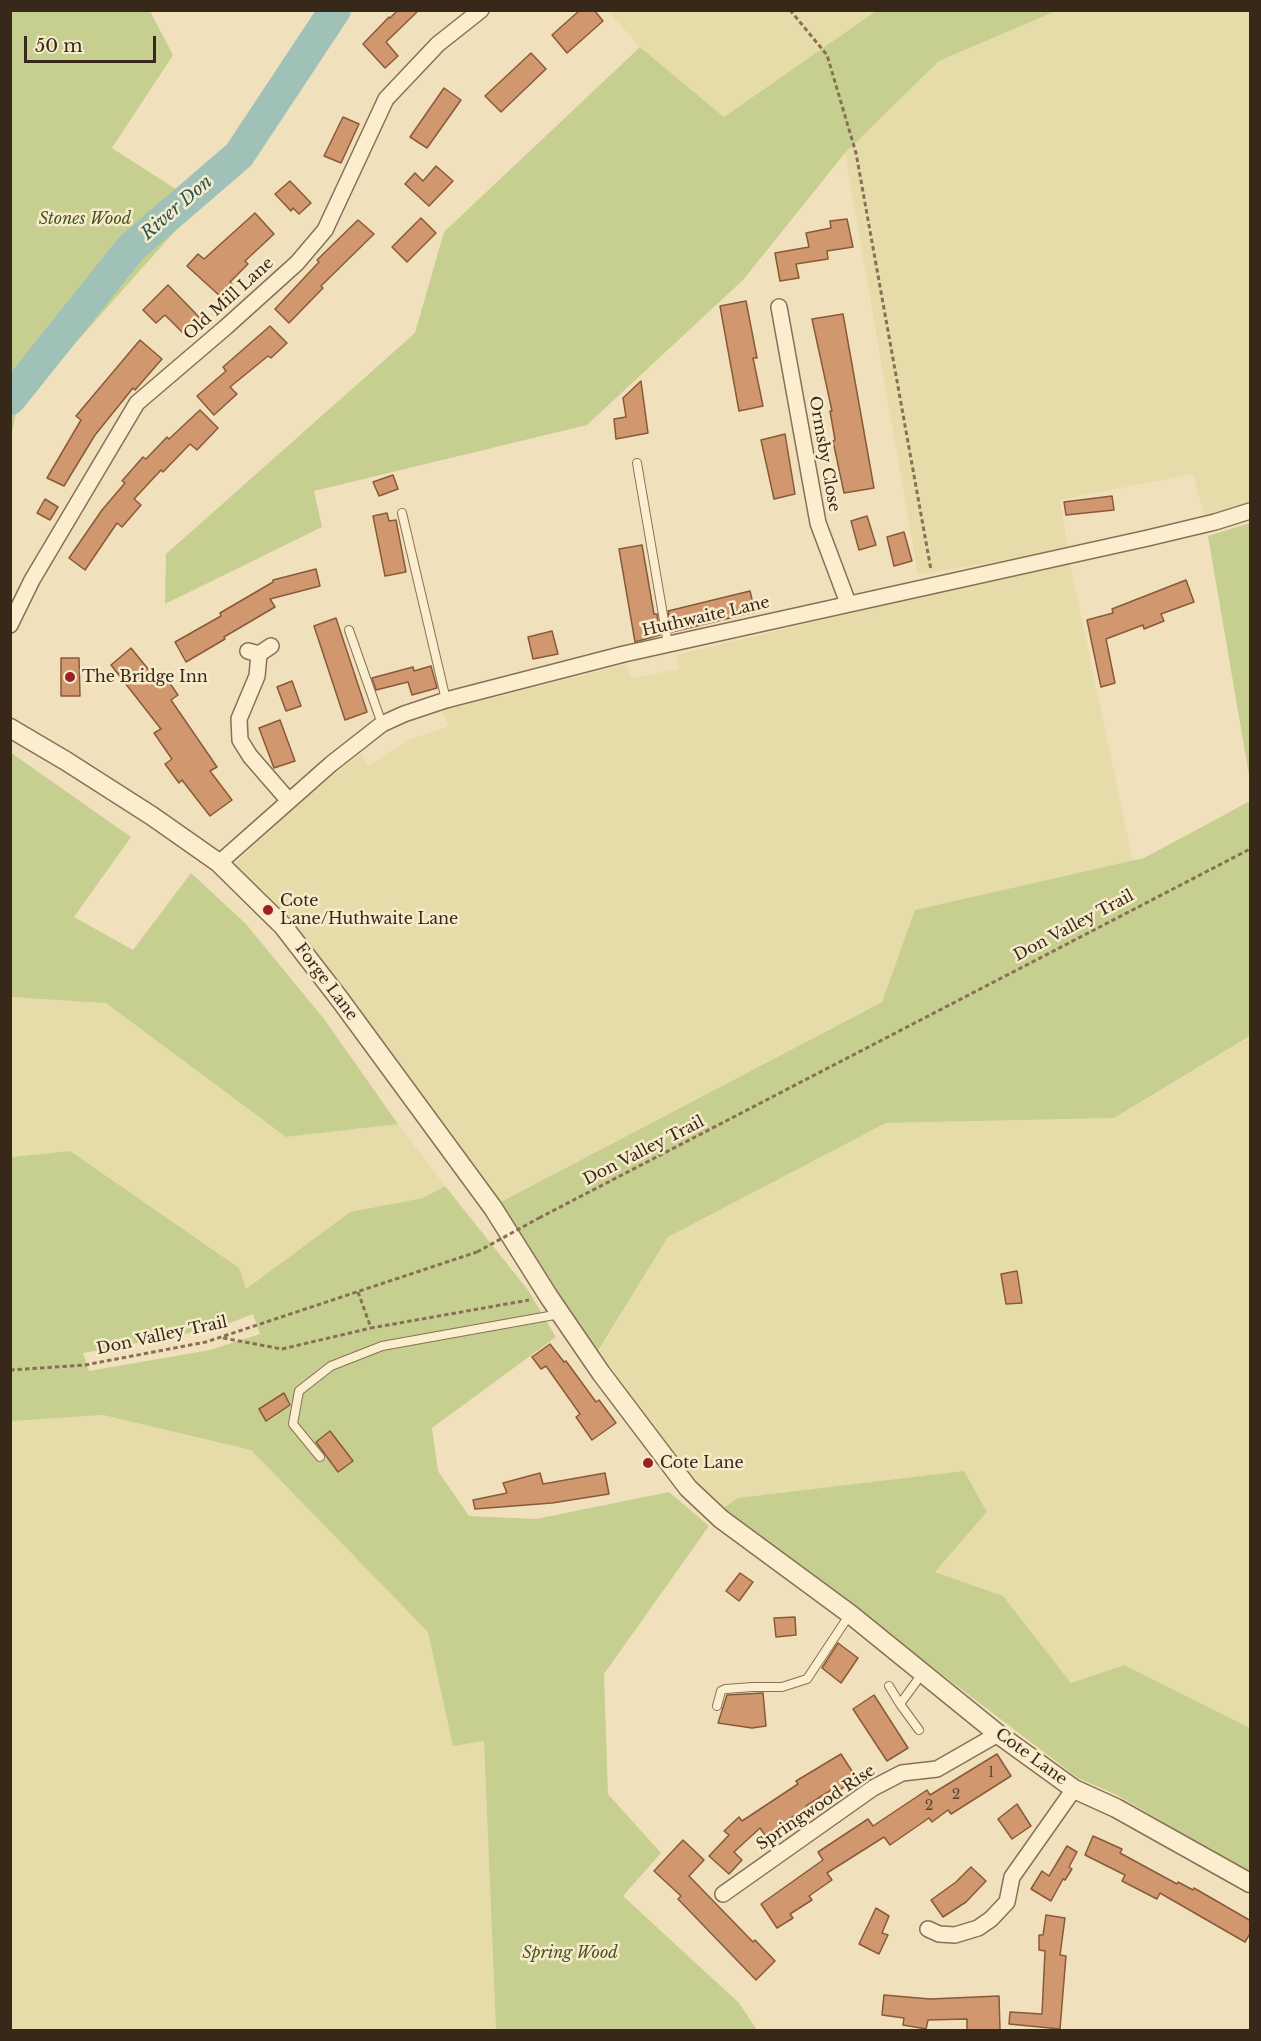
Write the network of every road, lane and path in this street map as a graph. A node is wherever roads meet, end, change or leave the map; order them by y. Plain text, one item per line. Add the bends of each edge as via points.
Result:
1 (481, 10) edge
2 (790, 10) edge
3 (779, 307) dead end
4 (637, 463) dead end
5 (1251, 512) edge
6 (402, 513) dead end
7 (934, 585) junction
8 (848, 603) junction
9 (10, 625) edge
10 (349, 630) dead end
11 (668, 644) junction
12 (259, 651) dead end
13 (446, 700) junction
14 (382, 724) junction
15 (10, 728) edge
16 (289, 801) junction
17 (1251, 849) edge
18 (219, 863) junction
19 (504, 1224) joint
20 (358, 1292) junction
21 (549, 1297) junction
22 (561, 1314) junction
23 (371, 1328) junction
24 (220, 1338) junction
25 (10, 1370) edge
26 (320, 1457) dead end
27 (850, 1614) junction
28 (923, 1672) junction
29 (889, 1686) dead end
30 (900, 1704) junction
31 (717, 1706) dead end
32 (919, 1730) dead end
33 (998, 1734) junction
34 (1074, 1789) junction
35 (1251, 1883) edge
36 (723, 1894) dead end
37 (928, 1929) dead end

1 - 9 street, Old Mill Lane via 438,44 386,99 325,230 297,263 137,403 32,580
2 - 7 path via 827,56 856,153
3 - 8 street, Ormsby Close via 818,523
4 - 11 lane
5 - 7 street, Huthwaite Lane
6 - 13 lane
7 - 8 street, Huthwaite Lane
8 - 11 street, Huthwaite Lane
10 - 14 lane
11 - 13 street, Huthwaite Lane
12 - 16 street via 257,676 239,719 240,740
13 - 14 street, Huthwaite Lane
14 - 16 street, Huthwaite Lane
15 - 18 street, Forge Lane via 66,760
16 - 18 street, Huthwaite Lane
17 - 20 path, Don Valley Trail, bridge via 477,1252
18 - 19 street, Forge Lane via 283,926
19 - 21 street, Cote Lane
20 - 23 path
20 - 24 path, Don Valley Trail
21 - 22 street, Cote Lane
21 - 23 path
22 - 26 lane via 382,1346 331,1366 299,1391 293,1424
22 - 27 street, Cote Lane via 688,1488 721,1519
23 - 24 path via 282,1349
24 - 25 path, Don Valley Trail via 85,1365
27 - 28 street, Cote Lane
27 - 31 lane via 807,1679 782,1687 725,1689
28 - 30 lane
28 - 33 street, Cote Lane
29 - 30 lane
30 - 32 lane
33 - 34 street, Cote Lane
33 - 36 street, Springwood Rise via 937,1770 902,1773 873,1788
34 - 35 street, Cote Lane
34 - 37 street via 1012,1876 1007,1902 991,1919 955,1935

